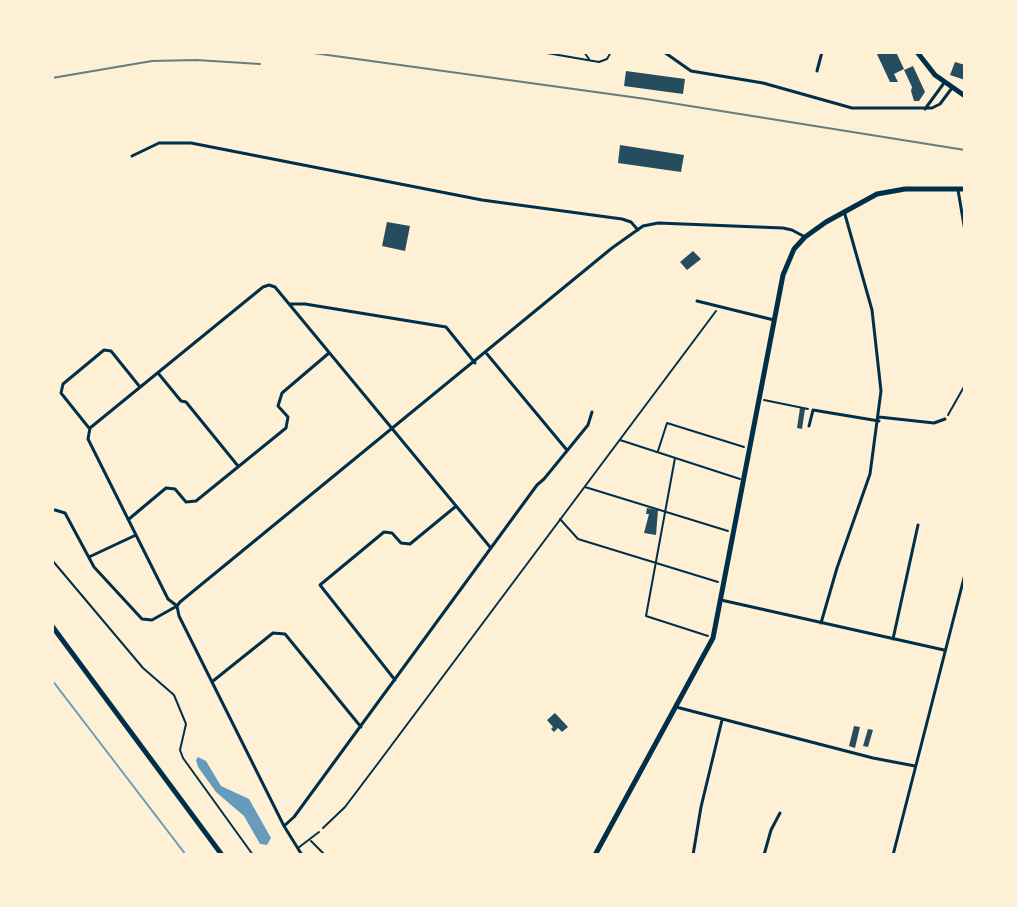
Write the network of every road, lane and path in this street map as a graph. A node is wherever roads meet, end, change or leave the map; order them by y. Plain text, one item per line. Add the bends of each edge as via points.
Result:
1 (541, 52) edge
2 (565, 52) edge
3 (584, 52) edge
4 (611, 52) edge
5 (664, 52) edge
6 (822, 52) edge
7 (917, 52) edge
8 (569, 57) junction
9 (590, 60) junction
10 (817, 71) dead end
11 (944, 83) junction
12 (952, 88) junction
13 (965, 96) edge
14 (925, 109) junction
15 (132, 156) dead end
16 (962, 189) edge
17 (844, 211) junction
18 (638, 230) junction
19 (965, 231) edge
20 (805, 237) junction
21 (697, 301) dead end
22 (290, 304) junction
23 (719, 307) junction
24 (774, 320) junction
25 (329, 353) junction
26 (486, 353) junction
27 (475, 363) junction
28 (158, 373) junction
29 (965, 385) edge
30 (140, 387) junction
31 (759, 399) junction
32 (813, 410) junction
33 (592, 412) dead end
34 (879, 419) junction
35 (945, 419) joint
36 (809, 426) dead end
37 (90, 428) junction
38 (392, 429) junction
39 (619, 440) junction
40 (566, 449) junction
41 (750, 449) junction
42 (658, 452) junction
43 (675, 458) junction
44 (238, 466) junction
45 (744, 480) junction
46 (584, 487) junction
47 (455, 506) junction
48 (55, 510) dead end
49 (665, 512) junction
50 (559, 518) junction
51 (129, 519) junction
52 (918, 525) dead end
53 (734, 533) junction
54 (136, 535) junction
55 (490, 547) junction
56 (89, 557) junction
57 (52, 560) edge
58 (654, 563) junction
59 (965, 574) edge
60 (724, 584) junction
61 (721, 600) junction
62 (177, 606) junction
63 (821, 623) junction
64 (52, 626) edge
65 (713, 638) junction
66 (893, 639) junction
67 (945, 650) junction
68 (395, 680) junction
69 (213, 681) junction
70 (676, 707) junction
71 (722, 720) junction
72 (361, 727) junction
73 (915, 766) junction
74 (780, 813) dead end
75 (284, 826) junction
76 (319, 832) joint
77 (310, 840) junction
78 (297, 848) junction
79 (222, 855) edge
80 (253, 855) edge
81 (302, 855) edge
82 (325, 855) edge
83 (595, 855) edge
84 (693, 855) edge
85 (764, 855) edge
86 (893, 855) edge

1 - 8 lane
2 - 8 lane
3 - 9 lane
4 - 9 lane via 603,61
5 - 14 street via 691,71 763,83 842,106
6 - 10 street
7 - 11 main road
8 - 9 lane
11 - 12 main road
11 - 14 street
12 - 13 main road
12 - 14 street via 940,104
15 - 18 street via 159,143 191,143 482,200 622,219
16 - 17 main road via 892,190
16 - 19 street
17 - 20 main road
17 - 34 street via 872,310
18 - 20 street via 652,223 783,228
18 - 26 street
20 - 24 main road via 783,275
21 - 23 street
22 - 25 street
22 - 27 street via 446,327
22 - 28 street via 275,287 263,287
23 - 24 street
23 - 39 path
24 - 31 main road
25 - 38 street
25 - 44 street via 282,393 278,406 288,417 286,428
26 - 27 street
26 - 40 street
27 - 38 street
28 - 30 street
28 - 44 street
29 - 35 path
30 - 37 street
30 - 37 street via 111,351 104,350 63,384 61,393
31 - 32 path
31 - 41 main road
32 - 34 street
32 - 36 street
33 - 40 street via 588,425
34 - 35 street
34 - 63 street via 870,474
37 - 51 street via 88,439
38 - 47 street
38 - 62 street
39 - 42 path
39 - 46 path
40 - 55 street
41 - 42 path via 667,423
41 - 45 main road
42 - 43 path
43 - 45 path
43 - 49 path
44 - 51 street via 196,501 186,502 175,489 166,488
45 - 53 main road
46 - 49 path
46 - 50 path
47 - 55 street
47 - 68 street via 410,544 384,532 320,585
48 - 56 street via 65,513
49 - 53 path
49 - 58 path
50 - 58 path via 578,539
50 - 76 path via 371,773
51 - 54 street
52 - 66 street
53 - 60 main road
54 - 56 street
54 - 62 street via 168,599
55 - 68 street
56 - 62 street via 145,620
57 - 80 path via 143,668 170,690 186,724 183,758
58 - 60 path
58 - 65 path via 646,616
59 - 67 street
60 - 61 main road
61 - 63 street
61 - 65 main road
62 - 69 street
63 - 66 street
64 - 79 main road
65 - 70 main road
66 - 67 street
67 - 73 street
68 - 72 street
69 - 72 street via 273,633 285,634
69 - 75 street
70 - 71 street
70 - 83 main road
71 - 73 street
71 - 84 street
72 - 75 street
73 - 86 street
74 - 85 street
75 - 78 street
76 - 77 lane
77 - 78 lane
77 - 82 lane
78 - 81 street

